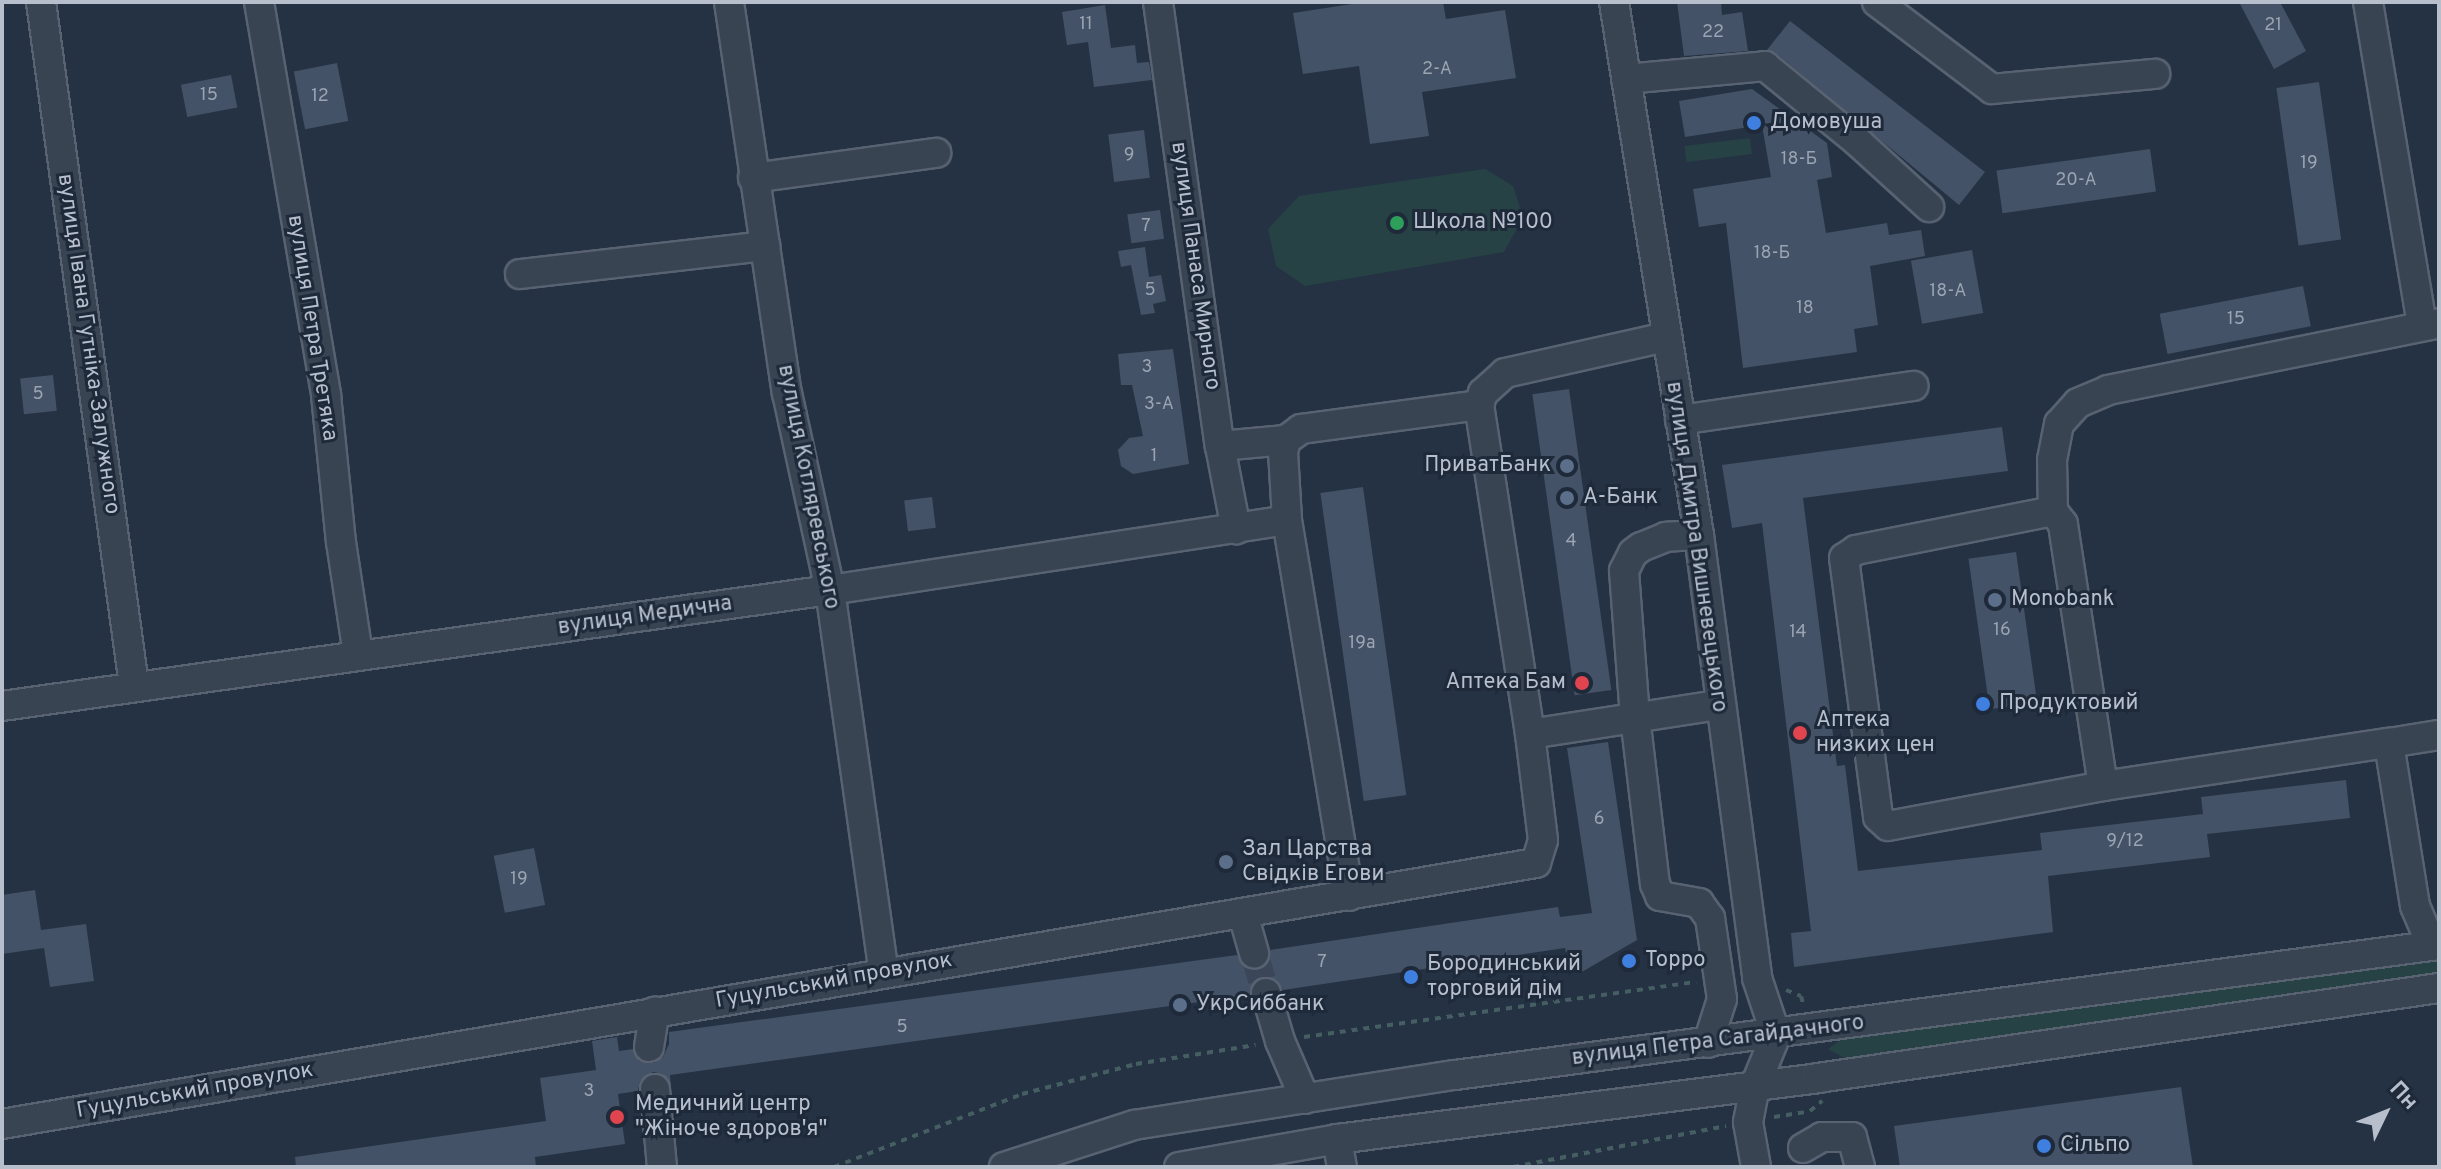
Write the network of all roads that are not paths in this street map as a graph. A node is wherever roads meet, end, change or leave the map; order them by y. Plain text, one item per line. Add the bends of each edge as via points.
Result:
1 (41, 2) edge
2 (259, 2) edge
3 (1158, 2) edge
4 (1614, 2) edge
5 (1877, 2) edge
6 (2368, 2) edge
7 (735, 3) edge
8 (2155, 74) dead end
9 (1626, 79) junction
10 (936, 153) dead end
11 (753, 178) junction
12 (1929, 207) dead end
13 (765, 246) junction
14 (520, 274) dead end
15 (2430, 324) edge
16 (1666, 337) junction
17 (1914, 386) dead end
18 (1479, 405) junction
19 (1680, 420) junction
20 (1286, 440) junction
21 (1220, 446) junction
22 (2053, 511) junction
23 (1287, 520) junction
24 (1236, 529) junction
25 (1699, 535) junction
26 (830, 590) junction
27 (358, 655) junction
28 (134, 685) junction
29 (1718, 705) junction
30 (2, 706) edge
31 (1635, 717) junction
32 (1530, 734) junction
33 (2439, 735) edge
34 (2389, 743) junction
35 (2103, 786) junction
36 (1349, 896) junction
37 (1243, 914) junction
38 (2436, 945) edge
39 (1254, 953) tunnel mouth
40 (884, 972) junction
41 (2439, 988) edge
42 (1266, 993) tunnel mouth
43 (655, 1011) junction
44 (1776, 1035) junction
45 (1708, 1043) junction
46 (649, 1047) dead end
47 (1755, 1086) junction
48 (655, 1089) dead end
49 (1305, 1099) junction
50 (2, 1124) edge
51 (1803, 1148) dead end
52 (1340, 1153) edge
53 (662, 1167) edge
54 (1004, 1167) edge
55 (1179, 1167) edge
56 (1756, 1167) edge
57 (1860, 1167) edge

1 - 28 street, вулиця Івана Гутніка-Залужного
2 - 27 street, вулиця Петра Третяка via 326,395
3 - 21 street, вулиця Панаса Мирного
4 - 9 street, вулиця Дмитра Вишневецького
5 - 8 street via 1992,89
6 - 15 street
7 - 11 street, вулиця Котляревського
9 - 12 street via 1765,66
9 - 16 street, вулиця Дмитра Вишневецького
10 - 11 street
11 - 13 street, вулиця Котляревського
13 - 14 street
13 - 26 street, вулиця Котляревського via 787,393
15 - 22 street via 2108,390 2078,403 2053,440
16 - 18 street via 1505,373 1483,393
16 - 19 street, вулиця Дмитра Вишневецького
17 - 19 street
18 - 20 street via 1301,429
18 - 32 street
19 - 25 street, вулиця Дмитра Вишневецького
20 - 21 street
20 - 23 street
21 - 24 street, вулиця Панаса Мирного
22 - 35 street via 2065,533
22 - 35 street via 1856,550 1844,558 1878,817 1892,828
23 - 24 street, вулиця Медична
23 - 36 street
24 - 26 street, вулиця Медична
25 - 29 street, вулиця Дмитра Вишневецького
25 - 31 street via 1666,537 1641,547 1624,571
26 - 27 street, вулиця Медична
26 - 40 street, вулиця Котляревського
27 - 28 street, вулиця Медична
28 - 30 street, вулиця Медична
29 - 31 street
29 - 44 street, вулиця Дмитра Вишневецького via 1757,978
31 - 32 street
31 - 45 street via 1657,890 1669,899 1704,906 1710,918 1722,999
32 - 36 street, Гуцульський провулок via 1543,840 1536,863
33 - 34 street
34 - 35 street
34 - 38 street via 2415,906
36 - 37 street, Гуцульський провулок
37 - 39 street
37 - 40 street, Гуцульський провулок
38 - 44 street, вулиця Петра Сагайдачного
40 - 43 street, Гуцульський провулок
41 - 47 street
42 - 49 street
43 - 46 street
43 - 50 street, Гуцульський провулок
44 - 45 street, вулиця Петра Сагайдачного
44 - 47 street
45 - 49 street, вулиця Петра Сагайдачного
47 - 52 street
47 - 56 street via 1748,1122
48 - 53 street
49 - 54 street, вулиця Петра Сагайдачного via 1134,1125
51 - 57 street via 1822,1137 1852,1137
52 - 55 street

